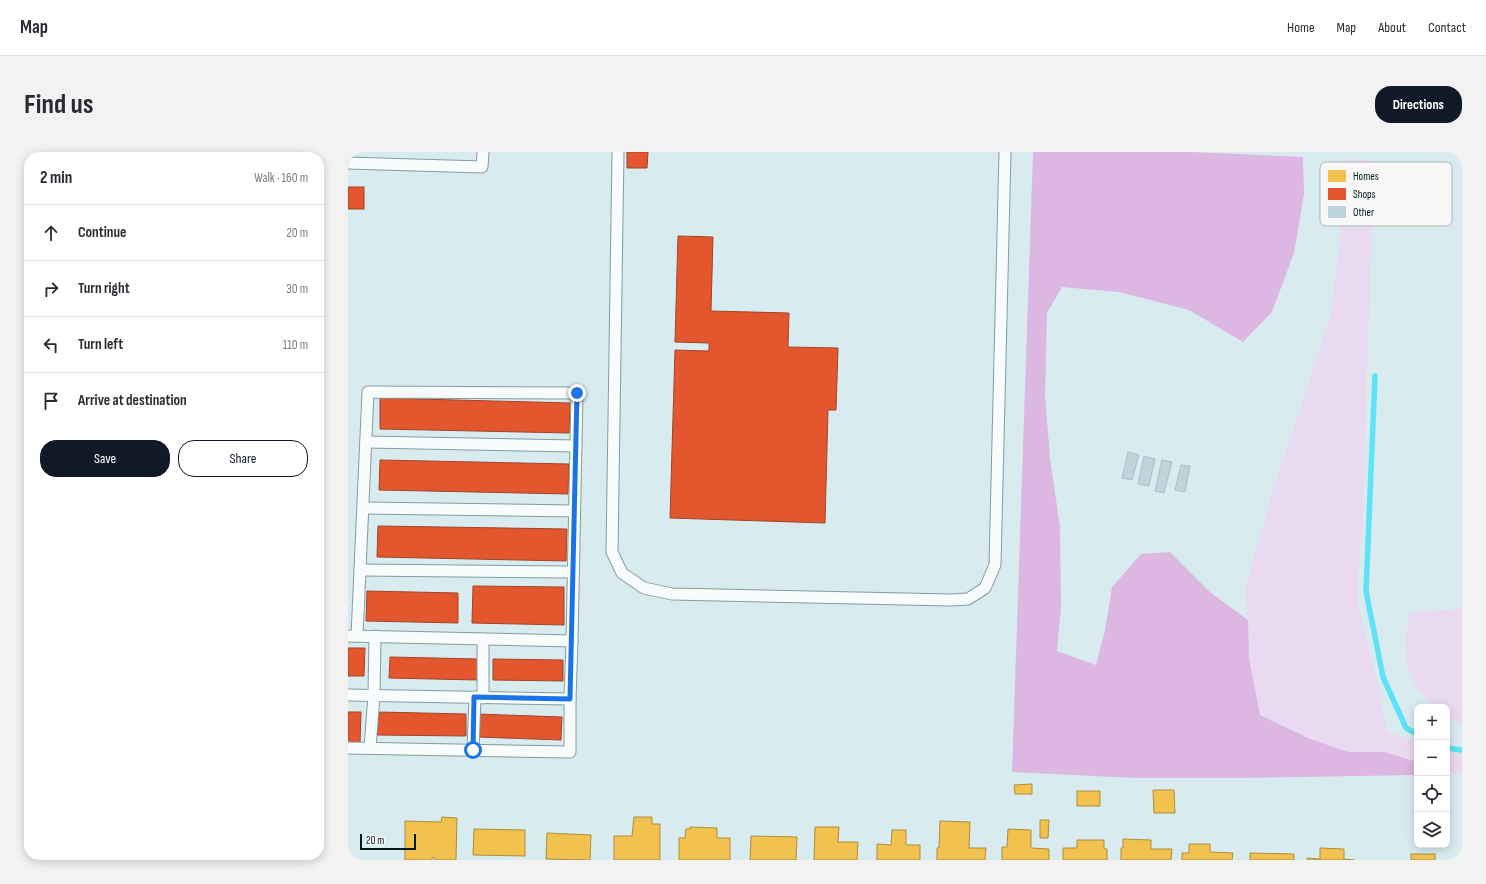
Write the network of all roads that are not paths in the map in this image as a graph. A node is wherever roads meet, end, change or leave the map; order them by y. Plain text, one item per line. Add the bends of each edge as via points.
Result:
1 (483, 152) edge
2 (618, 152) edge
3 (1005, 152) edge
4 (348, 163) edge
5 (366, 442) junction
6 (576, 446) junction
7 (363, 508) junction
8 (574, 511) junction
9 (360, 570) junction
10 (573, 572) junction
11 (353, 636) edge
12 (375, 636) junction
13 (483, 639) junction
14 (572, 641) junction
15 (348, 695) edge
16 (374, 695) junction
17 (479, 697) junction
18 (570, 699) junction
19 (348, 748) edge
20 (370, 748) junction
21 (473, 750) junction

1 - 4 lane via 482,167
2 - 3 lane via 612,552 622,573 644,588 672,594 951,600 968,599 985,588 995,565
5 - 6 lane
5 - 6 lane via 368,392 577,393
5 - 7 lane
6 - 8 lane
7 - 8 lane
7 - 9 lane
8 - 10 lane
9 - 10 lane
9 - 11 lane
10 - 14 lane
11 - 12 lane
12 - 13 lane
12 - 16 lane
13 - 14 lane
13 - 17 lane
14 - 18 lane
15 - 16 lane
16 - 17 lane
16 - 20 lane
17 - 18 lane
17 - 21 lane
18 - 21 lane via 570,752
19 - 20 lane
20 - 21 lane

